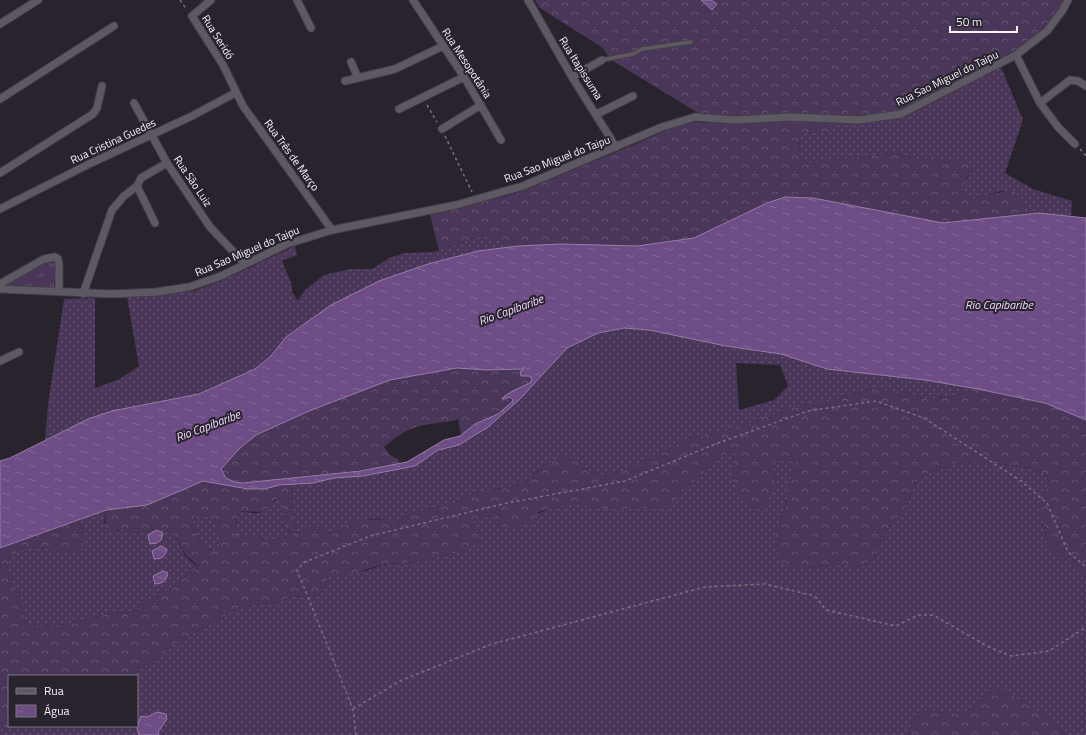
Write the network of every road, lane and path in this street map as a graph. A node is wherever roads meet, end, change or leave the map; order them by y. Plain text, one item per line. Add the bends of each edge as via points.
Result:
1 (38, 0) edge
2 (180, 0) edge
3 (211, 0) edge
4 (297, 0) edge
5 (413, 0) edge
6 (528, 0) edge
7 (1068, 0) edge
8 (192, 16) junction
9 (0, 24) edge
10 (114, 26) dead end
11 (311, 28) dead end
12 (691, 42) dead end
13 (443, 46) junction
14 (1016, 55) junction
15 (602, 60) joint
16 (351, 62) dead end
17 (464, 77) junction
18 (572, 77) junction
19 (358, 78) junction
20 (345, 80) dead end
21 (102, 86) dead end
22 (1086, 86) edge
23 (236, 93) junction
24 (633, 96) dead end
25 (422, 98) junction
26 (0, 99) edge
27 (134, 103) dead end
28 (1040, 103) junction
29 (481, 104) junction
30 (399, 109) dead end
31 (597, 114) junction
32 (442, 129) junction
33 (151, 135) junction
34 (501, 140) dead end
35 (1075, 144) dead end
36 (616, 147) junction
37 (167, 163) junction
38 (0, 173) edge
39 (137, 186) junction
40 (475, 199) junction
41 (0, 209) edge
42 (156, 223) dead end
43 (332, 230) junction
44 (245, 264) junction
45 (0, 284) edge
46 (0, 289) edge
47 (59, 292) junction
48 (83, 294) junction
49 (19, 352) dead end
50 (0, 361) edge
51 (1086, 567) edge
52 (1086, 627) edge
53 (353, 709) junction
54 (356, 735) edge

1 - 9 street
2 - 8 path
3 - 8 street, Rua Seridó
4 - 11 street
5 - 13 street, Rua Mesopotânia
6 - 18 street, Rua Itapissuma
7 - 14 street, Rua Sao Miguel do Taipu via 1047,31
8 - 23 street, Rua Seridó via 223,65
10 - 26 street
12 - 15 lane via 642,49 633,54
13 - 17 street, Rua Mesopotânia
13 - 19 street via 395,69
14 - 28 street
14 - 36 street, Rua Sao Miguel do Taipu via 901,114 859,120 791,117 734,120 695,117 662,127
15 - 18 street
16 - 19 street
17 - 25 street
17 - 29 street, Rua Mesopotânia
18 - 31 street, Rua Itapissuma
19 - 20 street
21 - 38 street via 94,114
22 - 28 street via 1070,80
23 - 33 street, Rua Cristina Guedes
23 - 43 street, Rua Três de Março
24 - 31 street
25 - 30 street
25 - 32 path
27 - 33 street, Rua São Luiz
28 - 35 street
29 - 32 street
29 - 34 street, Rua Mesopotânia
31 - 36 street, Rua Itapissuma
32 - 40 path
33 - 37 street, Rua São Luiz
33 - 41 street, Rua Cristina Guedes
36 - 40 street, Rua Sao Miguel do Taipu via 523,186
37 - 39 street via 141,178
37 - 44 street, Rua São Luiz via 210,227
39 - 42 street
39 - 48 street via 112,210
40 - 43 street, Rua Sao Miguel do Taipu
43 - 44 street, Rua Sao Miguel do Taipu via 287,244
44 - 48 street, Rua Sao Miguel do Taipu via 221,276 175,290
45 - 47 street via 44,259 55,257 59,264
46 - 47 street, Rua Sao Miguel do Taipu
47 - 48 street, Rua Sao Miguel do Taipu
49 - 50 street
51 - 53 path via 1068,552 1047,503 1021,481 924,418 876,401 808,411 718,443 625,481 507,503 370,536 306,562 297,570
52 - 53 path via 1049,650 1011,656 989,647 933,615 918,615 896,626 826,610 815,596 765,584 705,587 492,644 400,681
53 - 54 path

